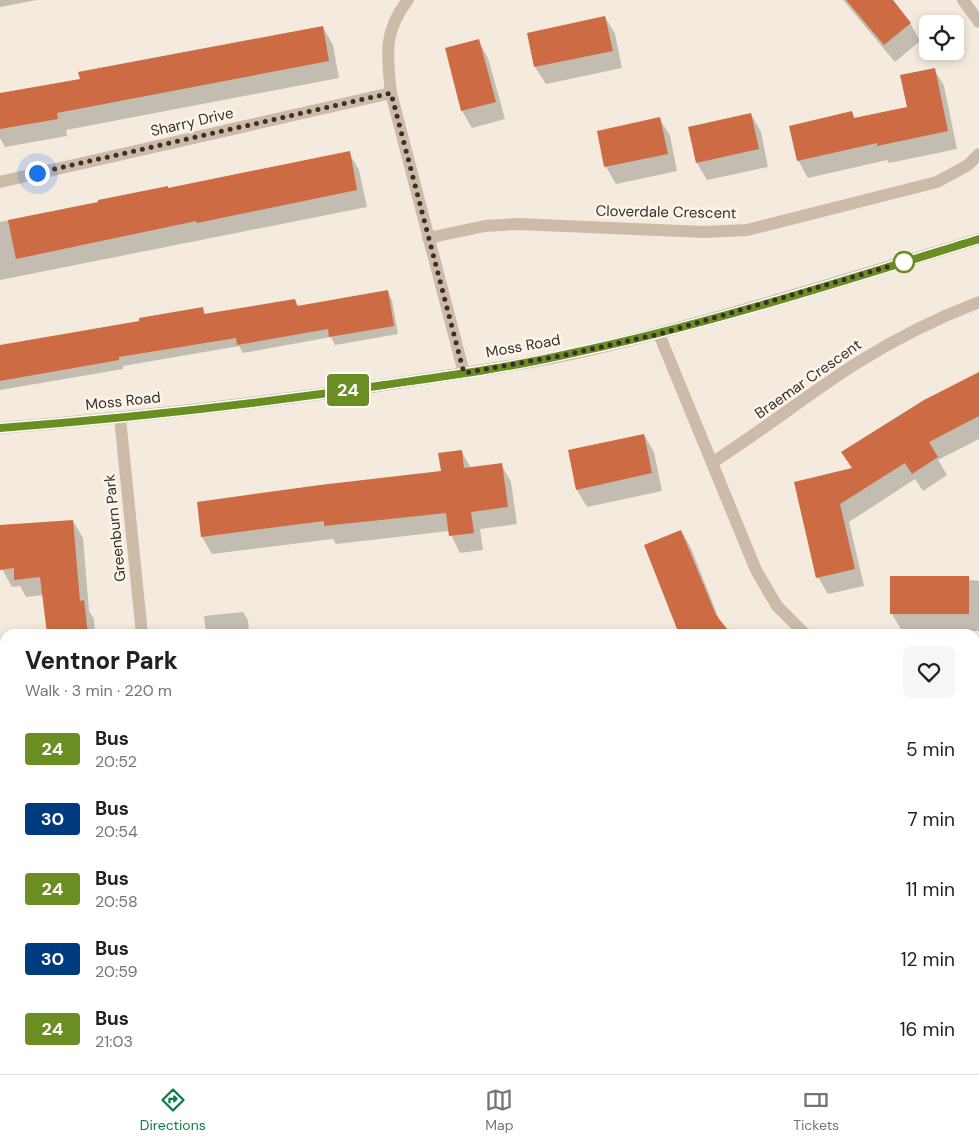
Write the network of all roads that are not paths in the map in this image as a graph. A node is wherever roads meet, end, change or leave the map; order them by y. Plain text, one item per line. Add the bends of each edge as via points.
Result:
1 (408, 0) edge
2 (963, 0) edge
3 (979, 22) edge
4 (391, 93) junction
5 (979, 154) edge
6 (0, 182) edge
7 (428, 238) junction
8 (979, 239) edge
9 (979, 302) edge
10 (659, 334) junction
11 (464, 373) junction
12 (120, 418) junction
13 (0, 428) edge
14 (713, 462) junction
15 (141, 629) edge
16 (800, 629) edge

1 - 4 street via 394,17 387,57
2 - 3 street
4 - 6 street, Sharry Drive
4 - 7 street
5 - 7 street, Cloverdale Crescent via 968,165 937,182 747,230 704,232 518,224 485,226
7 - 11 street
8 - 10 street, Moss Road
9 - 14 street, Braemar Crescent via 947,315 857,363
10 - 11 street, Moss Road
10 - 14 street
11 - 12 street, Moss Road
12 - 13 street, Moss Road
12 - 15 street, Greenburn Park
14 - 16 street via 756,570 777,606

